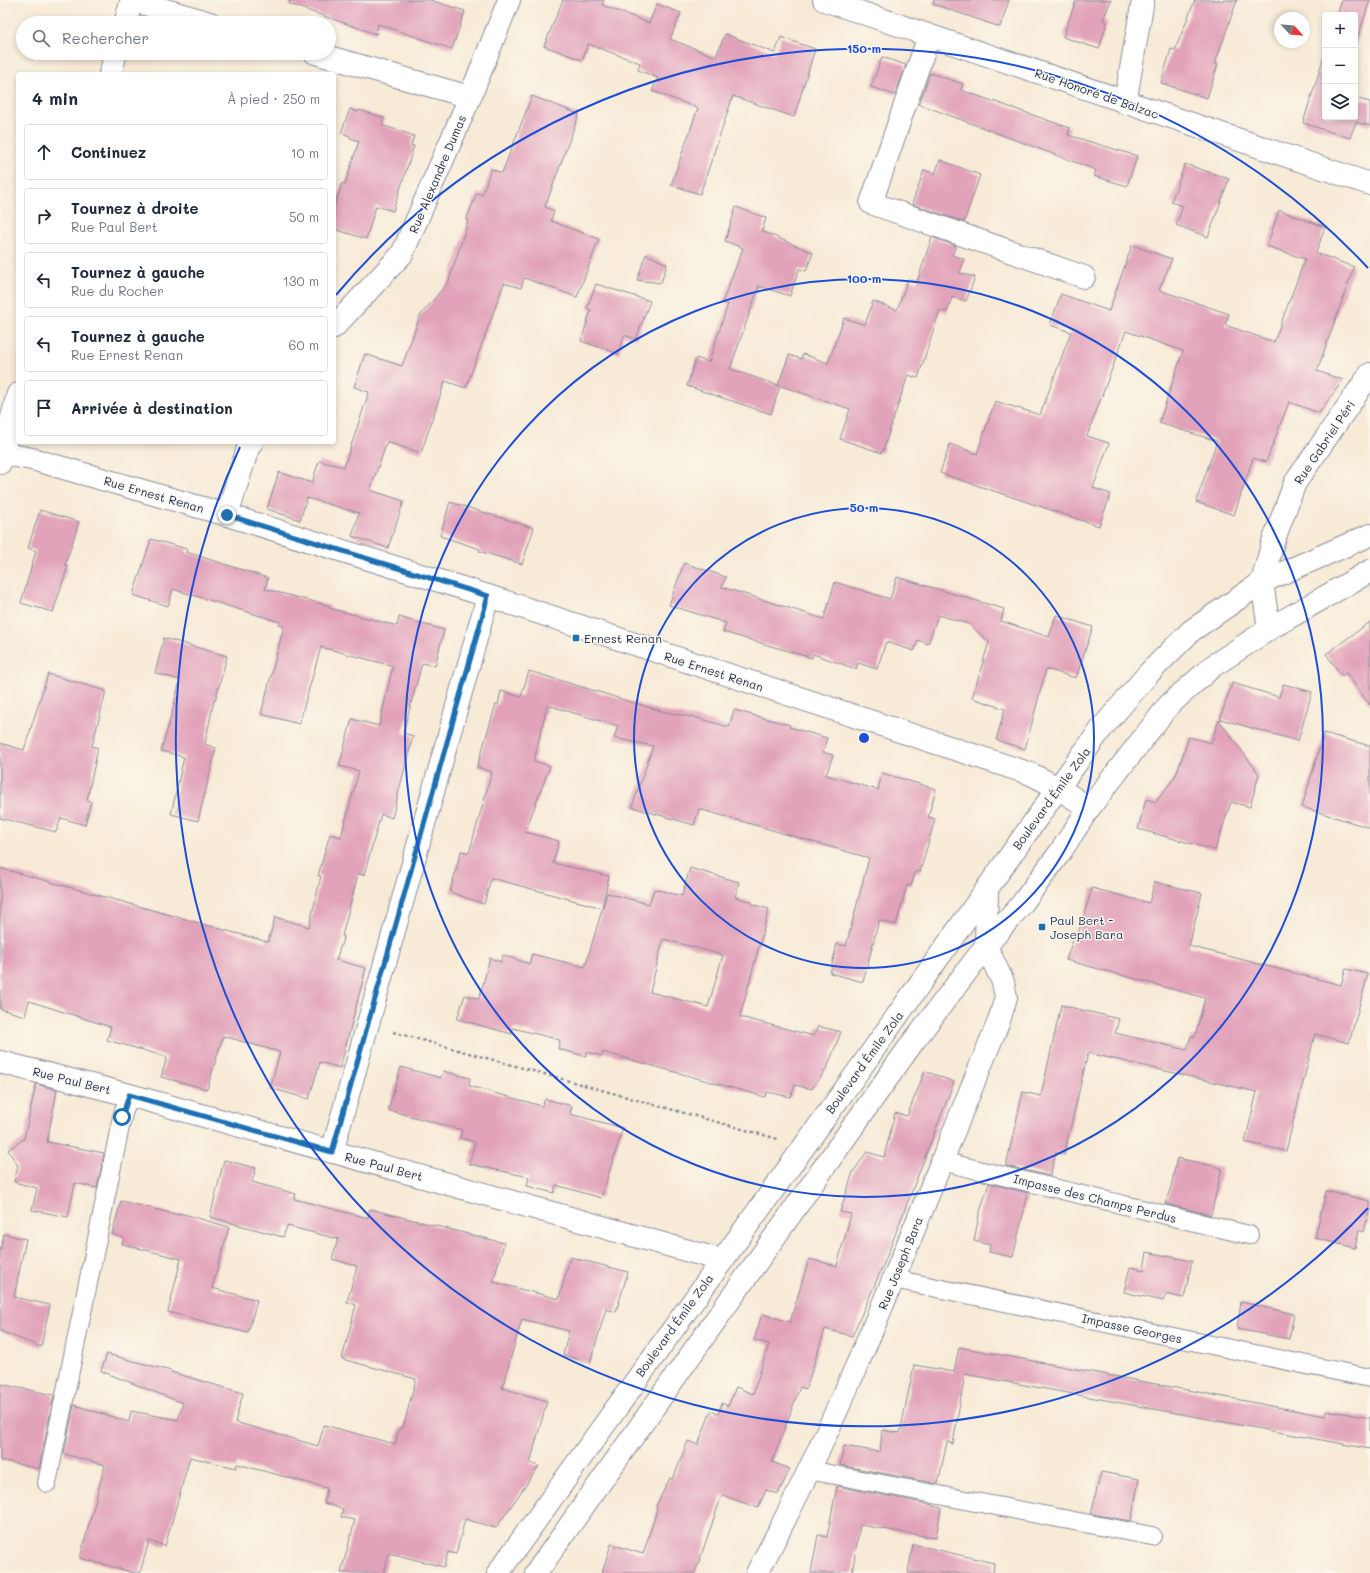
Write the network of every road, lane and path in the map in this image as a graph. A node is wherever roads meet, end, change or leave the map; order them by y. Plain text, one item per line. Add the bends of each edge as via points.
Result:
1 (132, 0) edge
2 (509, 0) edge
3 (824, 0) edge
4 (1143, 0) edge
5 (127, 16) edge
6 (186, 16) edge
7 (929, 36) junction
8 (336, 59) edge
9 (114, 60) edge
10 (111, 72) edge
11 (470, 98) junction
12 (1125, 102) junction
13 (1370, 184) edge
14 (1084, 277) dead end
15 (336, 325) edge
16 (1370, 374) edge
17 (16, 401) edge
18 (251, 444) edge
19 (1, 456) edge
20 (227, 515) junction
21 (1370, 535) edge
22 (1370, 571) edge
23 (1262, 582) junction
24 (488, 596) junction
25 (1269, 629) junction
26 (1058, 788) junction
27 (1089, 808) junction
28 (986, 889) junction
29 (986, 946) junction
30 (368, 1025) junction
31 (0, 1062) edge
32 (129, 1095) junction
33 (803, 1147) junction
34 (332, 1152) junction
35 (941, 1161) junction
36 (1250, 1235) dead end
37 (721, 1260) junction
38 (894, 1279) junction
39 (1370, 1378) edge
40 (809, 1470) junction
41 (47, 1483) dead end
42 (1152, 1536) dead end
43 (498, 1573) edge
44 (536, 1573) edge
45 (757, 1573) edge

1 - 5 street
1 - 6 street
2 - 11 street, Rue Alexandre Dumas
3 - 7 street, Rue Honoré de Balzac
4 - 12 street
7 - 12 street, Rue Honoré de Balzac
7 - 14 street via 871,203
8 - 11 street
9 - 10 street
11 - 15 street, Rue Alexandre Dumas via 402,254
12 - 13 street, Rue Honoré de Balzac
16 - 23 street, Rue Gabriel Péri via 1295,483 1273,542
17 - 19 street
18 - 20 street
19 - 20 street, Rue Ernest Renan via 32,459
20 - 24 street, Rue Ernest Renan
21 - 23 street, Boulevard Émile Zola
22 - 25 street
23 - 25 street
23 - 26 street, Boulevard Émile Zola via 1191,631 1148,674 1102,728
24 - 26 street, Rue Ernest Renan via 1031,774
24 - 30 street
25 - 27 street via 1213,666 1169,705
26 - 27 street, Rue Ernest Renan
26 - 28 street, Boulevard Émile Zola
27 - 29 street via 1030,893
28 - 29 street
28 - 33 street, Boulevard Émile Zola
29 - 35 street, Rue Joseph Bara via 1003,982 1006,997
29 - 44 street via 913,1042
30 - 33 path
30 - 34 street
31 - 32 street, Rue Paul Bert
32 - 34 street, Rue Paul Bert
32 - 41 lane via 122,1117
33 - 37 street, Boulevard Émile Zola
34 - 37 street, Rue Paul Bert
35 - 36 lane, Impasse des Champs Perdus
35 - 38 street, Rue Joseph Bara
37 - 43 street, Boulevard Émile Zola
38 - 39 lane, Impasse Georges
38 - 40 street, Rue Joseph Bara
40 - 42 lane
40 - 45 street, Rue Joseph Bara

